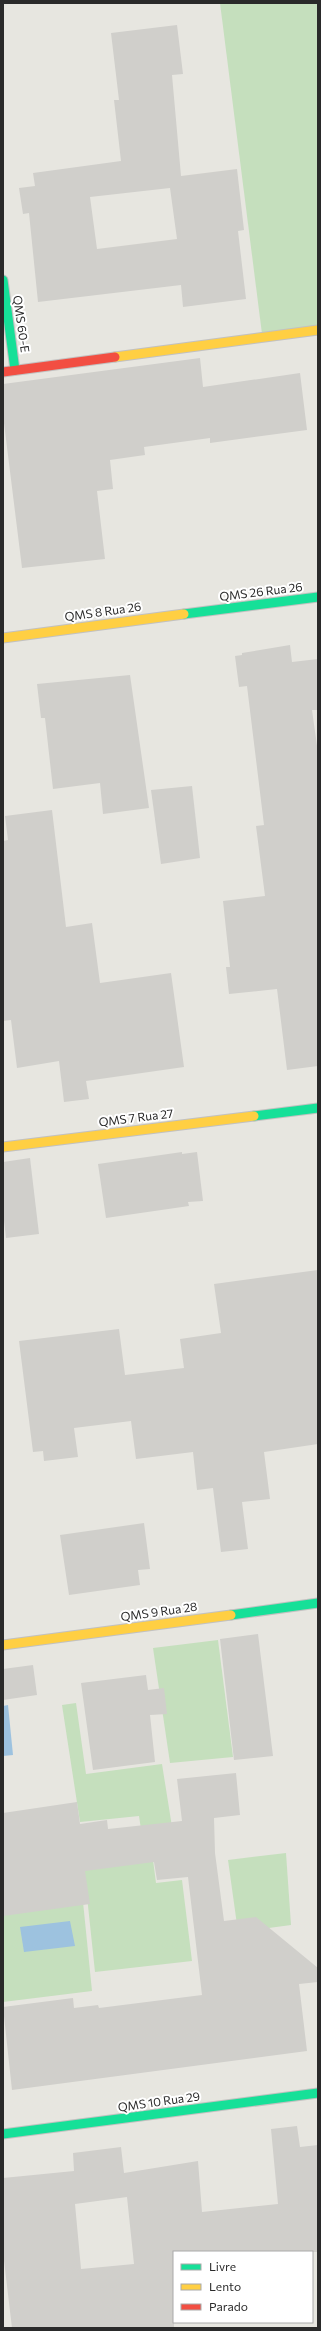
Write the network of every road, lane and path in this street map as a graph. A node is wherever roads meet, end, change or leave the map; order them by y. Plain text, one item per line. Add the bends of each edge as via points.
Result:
1 (3, 280) edge
2 (318, 330) edge
3 (15, 370) junction
4 (3, 372) edge
5 (318, 597) edge
6 (207, 611) joint
7 (3, 638) edge
8 (318, 1108) edge
9 (3, 1147) edge
10 (318, 1603) edge
11 (3, 1645) edge
12 (318, 2093) edge
13 (3, 2134) edge

1 - 3 street, QMS 60-E
2 - 3 street
3 - 4 street
5 - 6 street, QMS 26 Rua 26
6 - 7 street, QMS 8 Rua 26
8 - 9 street, QMS 7 Rua 27
10 - 11 street, QMS 9 Rua 28
12 - 13 street, QMS 10 Rua 29

